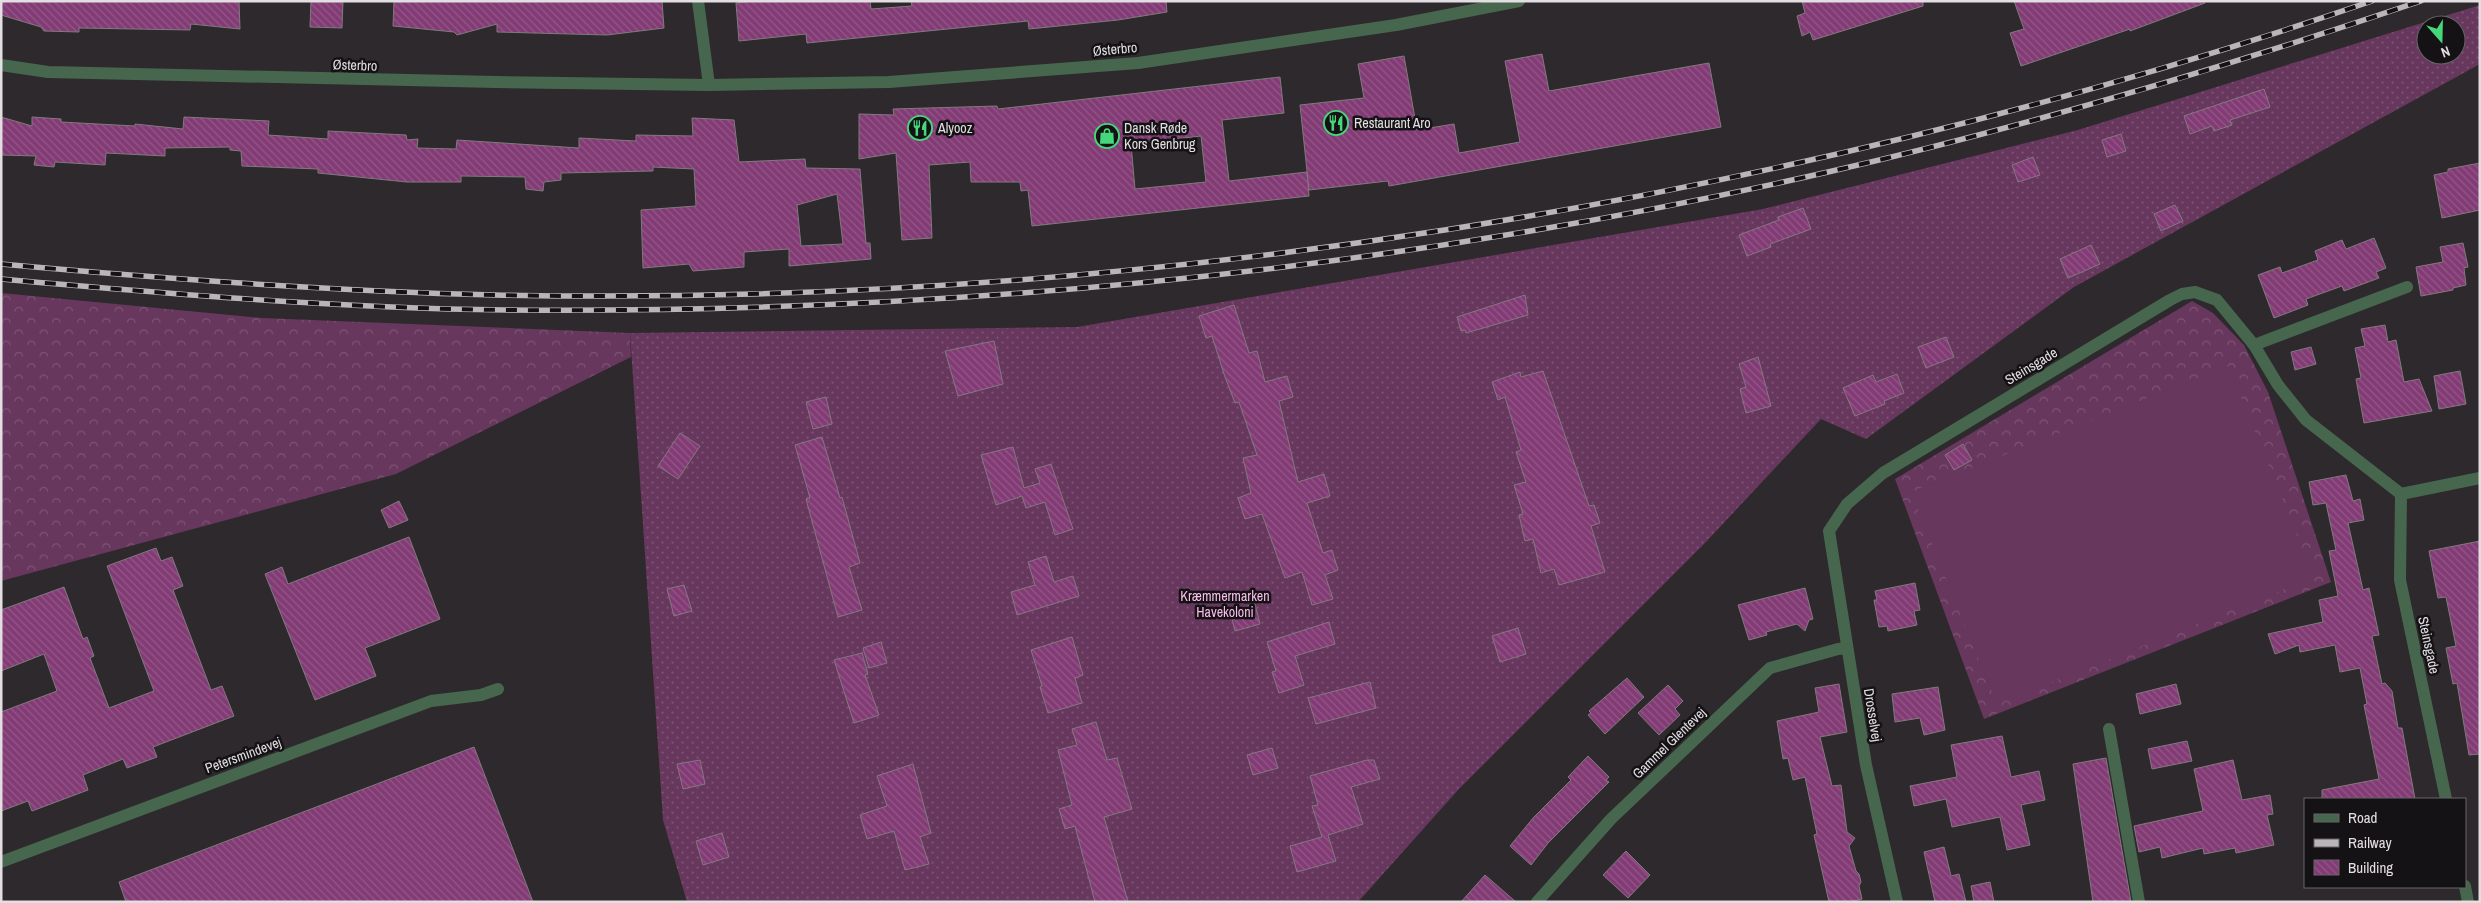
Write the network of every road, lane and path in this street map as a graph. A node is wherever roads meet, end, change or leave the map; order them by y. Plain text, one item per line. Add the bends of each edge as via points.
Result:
1 (698, 1) edge
2 (1519, 1) edge
3 (1, 65) edge
4 (709, 85) junction
5 (2407, 287) dead end
6 (2254, 345) junction
7 (2480, 478) edge
8 (2400, 494) junction
9 (1829, 531) joint
10 (1847, 648) junction
11 (498, 689) dead end
12 (2109, 729) dead end
13 (2446, 798) edge
14 (1, 862) edge
15 (2465, 888) edge
16 (1537, 902) edge
17 (1897, 902) edge
18 (2139, 902) edge
19 (2468, 902) edge

1 - 4 street
2 - 4 street, Østerbro via 1396,25 1138,63 889,82
3 - 4 street, Østerbro via 48,72
5 - 6 street
6 - 8 street, Steinsgade via 2278,385 2306,420
6 - 9 street, Steinsgade via 2217,300 2195,292 2182,294 1883,473 1847,504
7 - 8 street
8 - 13 street, Steinsgade via 2400,580
9 - 10 street, Drosselvej
10 - 16 street, Gammel Glentevej via 1770,668 1611,819
10 - 17 street, Drosselvej via 1866,765
11 - 14 street, Petersmindevej via 481,695 431,702
12 - 18 street
15 - 19 street

